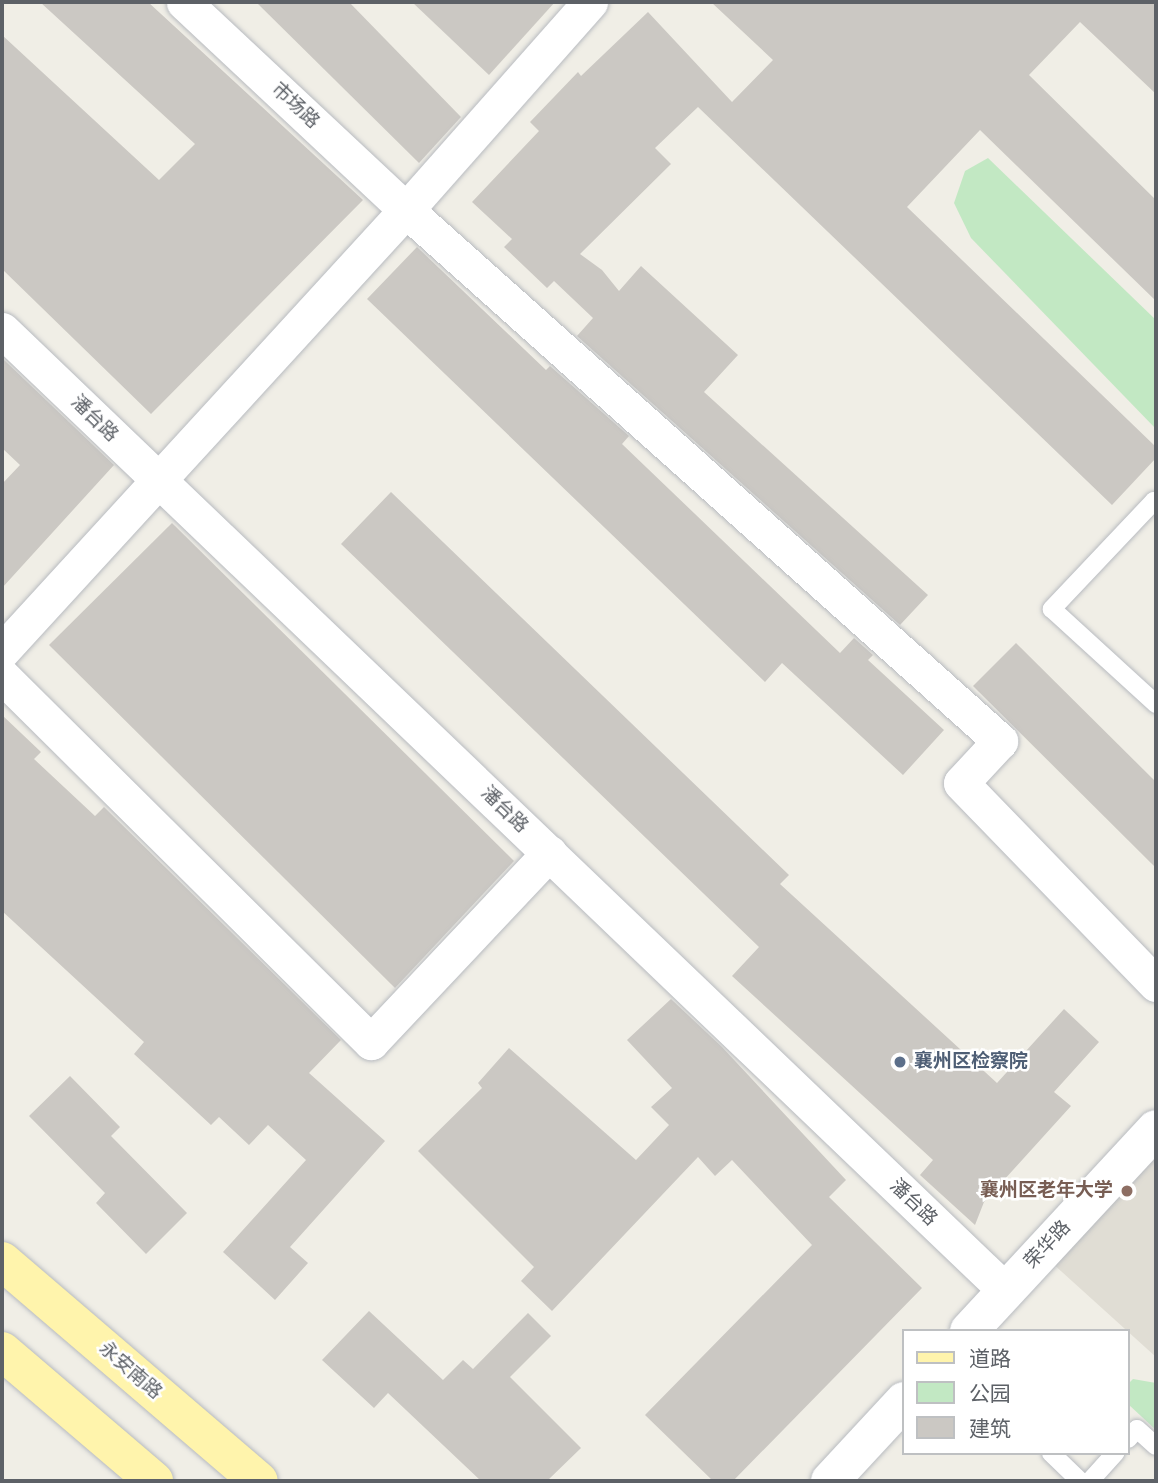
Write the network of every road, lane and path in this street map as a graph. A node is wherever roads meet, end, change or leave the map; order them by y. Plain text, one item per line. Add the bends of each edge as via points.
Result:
1 (184, 2) edge
2 (590, 2) edge
3 (406, 209) junction
4 (2, 330) edge
5 (160, 482) junction
6 (1156, 503) edge
7 (2, 651) edge
8 (2, 676) edge
9 (1156, 704) edge
10 (550, 853) junction
11 (1156, 984) edge
12 (1156, 1129) edge
13 (2, 1261) edge
14 (1006, 1291) junction
15 (971, 1329) edge
16 (2, 1351) edge
17 (902, 1403) edge
18 (1130, 1437) edge
19 (1156, 1446) edge
20 (1053, 1455) edge
21 (1113, 1455) edge
22 (154, 1481) edge
23 (259, 1481) edge
24 (830, 1481) edge
25 (1080, 1481) edge
26 (1090, 1481) edge

1 - 3 street, 市场路
2 - 3 street
3 - 5 street
3 - 11 street, 市场路 via 1000,741 961,783
4 - 5 street, 潘台路
5 - 7 street
5 - 10 street, 潘台路
6 - 9 lane via 1052,608
8 - 10 street via 371,1042
10 - 14 street, 潘台路
12 - 14 main road, 荣华路
13 - 23 main road, 永安南路
14 - 15 main road, 荣华路
16 - 22 main road
17 - 24 main road
18 - 19 lane via 1138,1429
20 - 25 lane
21 - 26 lane

